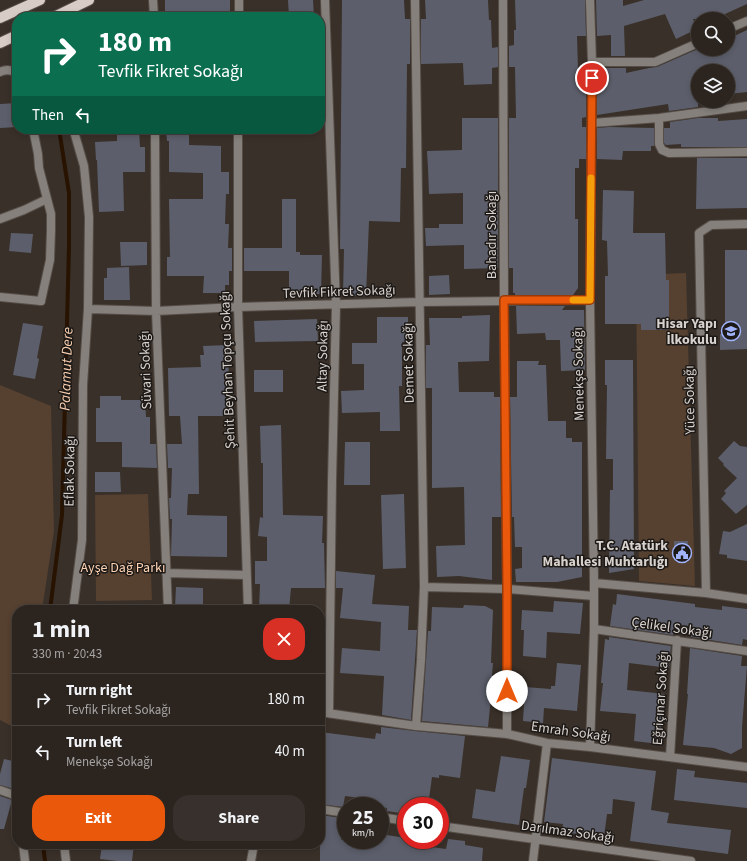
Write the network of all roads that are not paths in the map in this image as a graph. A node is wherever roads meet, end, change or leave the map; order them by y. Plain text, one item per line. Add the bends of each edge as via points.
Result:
1 (40, 0) edge
2 (89, 0) edge
3 (153, 0) edge
4 (238, 0) edge
5 (325, 0) edge
6 (415, 0) edge
7 (503, 0) edge
8 (590, 0) edge
9 (13, 12) edge
10 (64, 12) edge
11 (154, 12) edge
12 (239, 12) edge
13 (12, 13) edge
14 (0, 18) edge
15 (747, 21) edge
16 (735, 26) edge
17 (12, 37) edge
18 (0, 43) edge
19 (691, 46) edge
20 (592, 62) junction
21 (0, 72) edge
22 (12, 72) edge
23 (747, 106) edge
24 (659, 118) junction
25 (592, 123) junction
26 (34, 134) edge
27 (155, 134) edge
28 (238, 134) edge
29 (75, 135) dead end
30 (747, 152) edge
31 (47, 199) junction
32 (0, 219) edge
33 (747, 224) edge
34 (0, 297) edge
35 (504, 300) junction
36 (590, 300) junction
37 (420, 302) junction
38 (336, 305) junction
39 (238, 307) junction
40 (88, 308) junction
41 (156, 311) junction
42 (80, 551) junction
43 (166, 572) junction
44 (246, 575) junction
45 (594, 583) junction
46 (424, 587) junction
47 (507, 589) junction
48 (706, 593) junction
49 (594, 596) junction
50 (747, 599) edge
51 (74, 605) edge
52 (77, 605) edge
53 (168, 605) edge
54 (248, 605) edge
55 (594, 629) junction
56 (677, 640) junction
57 (747, 651) edge
58 (325, 683) edge
59 (325, 712) edge
60 (416, 726) junction
61 (507, 734) junction
62 (547, 743) junction
63 (590, 747) junction
64 (670, 757) junction
65 (747, 767) edge
66 (0, 790) edge
67 (12, 794) edge
68 (325, 810) edge
69 (337, 811) edge
70 (449, 827) edge
71 (535, 840) junction
72 (23, 849) edge
73 (65, 849) edge
74 (253, 849) edge
75 (24, 861) edge
76 (66, 861) edge
77 (251, 861) edge
78 (533, 861) edge
79 (692, 861) edge

1 - 9 main road
2 - 10 main road
3 - 11 street
4 - 12 street
5 - 38 street, Altay Sokağı
6 - 37 street, Demet Sokağı
7 - 35 street, Bahadır Sokağı
8 - 20 street, Menekşe Sokağı
13 - 14 main road
15 - 16 street
17 - 18 main road
19 - 20 street via 655,62
20 - 25 street, Menekşe Sokağı
21 - 22 street
23 - 24 street
24 - 25 street
24 - 30 street via 659,144 662,150 669,153
25 - 36 street, Menekşe Sokağı
26 - 31 street
27 - 41 street, Süvari Sokağı
28 - 39 street, Şehit Beyhan Topçu Sokağı
29 - 40 street, Eflak Sokağı via 84,166 89,217
31 - 32 street
31 - 34 street via 51,214 50,253 41,300
33 - 48 street, Yüce Sokağı via 711,225 699,233
35 - 36 street, Tevfik Fikret Sokağı
35 - 37 street, Tevfik Fikret Sokağı
35 - 47 street, Bahadır Sokağı
36 - 45 street, Menekşe Sokağı
37 - 38 street, Tevfik Fikret Sokağı
37 - 46 street, Demet Sokağı
38 - 39 street, Tevfik Fikret Sokağı
38 - 58 street, Altay Sokağı
39 - 41 street, Tevfik Fikret Sokağı
39 - 44 street, Şehit Beyhan Topçu Sokağı
40 - 41 street, Tevfik Fikret Sokağı
40 - 42 street, Eflak Sokağı via 83,385
41 - 43 street, Süvari Sokağı
42 - 51 street, Eflak Sokağı
42 - 52 street
43 - 44 street
43 - 53 street, Süvari Sokağı
44 - 54 street, Şehit Beyhan Topçu Sokağı
45 - 48 street
45 - 49 street, Menekşe Sokağı
46 - 47 street
46 - 60 street, Demet Sokağı
47 - 49 street
47 - 61 street, Bahadır Sokağı
48 - 50 street
49 - 55 street, Menekşe Sokağı
55 - 56 street, Çelikel Sokağı
55 - 63 street, Menekşe Sokağı
56 - 57 street, Çelikel Sokağı
56 - 64 street, Eğriçınar Sokağı
59 - 60 street, Emrah Sokağı
60 - 61 street, Emrah Sokağı
61 - 62 street, Emrah Sokağı
62 - 63 street, Emrah Sokağı
62 - 71 street
63 - 64 street, Emrah Sokağı
64 - 65 street, Emrah Sokağı
66 - 67 street
68 - 69 street
70 - 71 street, Darılmaz Sokağı
71 - 78 street
71 - 79 street, Darılmaz Sokağı
72 - 75 street
73 - 76 street
74 - 77 street

